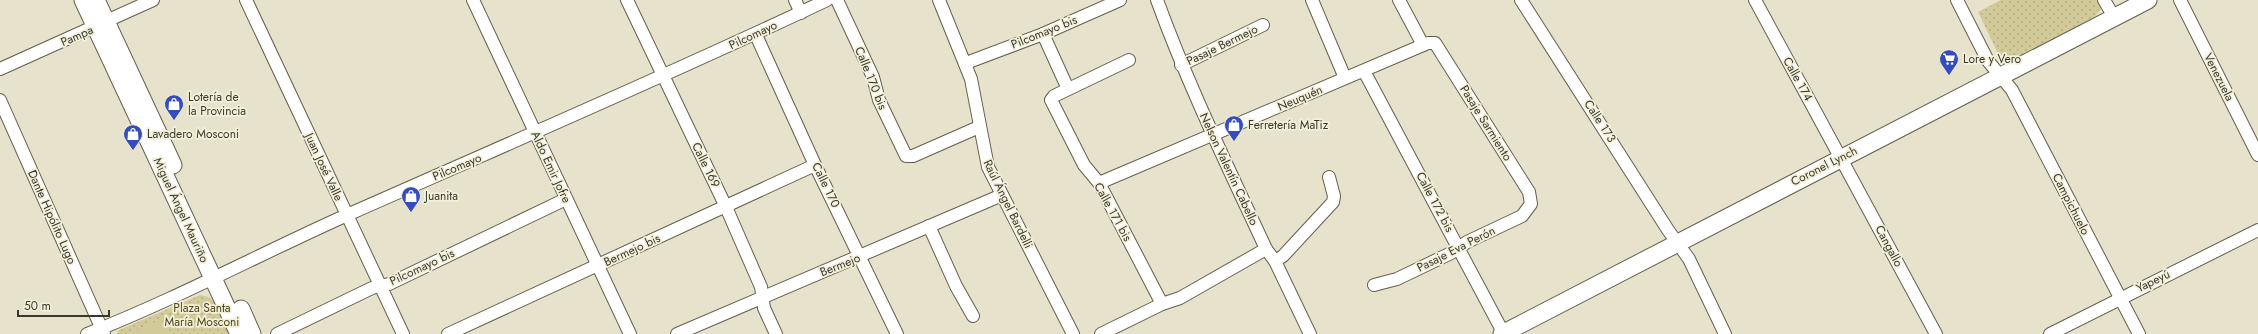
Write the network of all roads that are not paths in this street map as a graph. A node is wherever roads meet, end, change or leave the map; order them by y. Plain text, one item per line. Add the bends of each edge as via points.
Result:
1 (83, 0) edge
2 (96, 0) edge
3 (153, 0) edge
4 (246, 0) edge
5 (473, 0) edge
6 (627, 0) edge
7 (795, 0) edge
8 (827, 0) edge
9 (837, 0) edge
10 (939, 0) edge
11 (1120, 0) edge
12 (1157, 0) edge
13 (1312, 0) edge
14 (1399, 0) edge
15 (1522, 0) edge
16 (1755, 0) edge
17 (1957, 0) edge
18 (2104, 0) edge
19 (2148, 0) edge
20 (2180, 0) edge
21 (801, 12) junction
22 (2114, 17) junction
23 (1263, 24) dead end
24 (101, 25) junction
25 (1043, 34) junction
26 (756, 35) junction
27 (1435, 43) joint
28 (1423, 45) junction
29 (1128, 60) dead end
30 (966, 63) junction
31 (1181, 65) junction
32 (0, 69) edge
33 (1364, 71) junction
34 (663, 75) junction
35 (2001, 76) junction
36 (1345, 78) junction
37 (1068, 90) junction
38 (0, 100) edge
39 (979, 127) junction
40 (535, 134) junction
41 (1213, 135) junction
42 (2258, 155) edge
43 (1841, 157) junction
44 (815, 165) junction
45 (1329, 177) dead end
46 (1099, 183) junction
47 (1002, 195) junction
48 (566, 199) junction
49 (1531, 204) joint
50 (726, 207) junction
51 (346, 216) junction
52 (930, 226) junction
53 (2258, 230) edge
54 (1678, 242) junction
55 (1459, 247) junction
56 (1266, 249) junction
57 (861, 256) junction
58 (1275, 261) junction
59 (598, 266) junction
60 (218, 275) junction
61 (381, 285) junction
62 (1374, 285) dead end
63 (762, 296) junction
64 (2120, 298) junction
65 (1162, 304) junction
66 (973, 316) dead end
67 (103, 331) edge
68 (1305, 332) edge
69 (87, 334) edge
70 (239, 334) edge
71 (252, 334) edge
72 (277, 334) edge
73 (403, 334) edge
74 (448, 334) edge
75 (630, 334) edge
76 (677, 334) edge
77 (776, 334) edge
78 (897, 334) edge
79 (1073, 334) edge
80 (1101, 334) edge
81 (1503, 334) edge
82 (1725, 334) edge
83 (1936, 334) edge
84 (2050, 334) edge
85 (2139, 334) edge

1 - 24 main road, Miguel Ángel Mauriño
2 - 24 main road, Miguel Ángel Mauriño
3 - 24 street, Pampa
4 - 51 street, Juan José Valle
5 - 40 street, Aldo Emir Jofre
6 - 34 street, Calle 169
7 - 21 street
8 - 21 street, Pilcomayo
9 - 39 street, Calle 170 bis via 872,77 879,100 906,156 913,156
10 - 30 street, Raúl Ángel Bardelli
11 - 25 street, Pilcomayo bis
12 - 31 street, Nelson Valentín Cabello
13 - 36 street
14 - 28 street
15 - 54 street, Calle 173
16 - 43 street, Calle 174
17 - 35 street, Campichuelo via 1988,61
18 - 22 street
19 - 22 main road, Coronel Lynch
20 - 42 street, Venezuela
21 - 26 street, Pilcomayo
22 - 35 main road, Coronel Lynch
23 - 31 street, Pasaje Bermejo
24 - 32 street, Pampa
24 - 60 main road, Miguel Ángel Mauriño
25 - 30 street, Pilcomayo bis
25 - 37 street
26 - 34 street, Pilcomayo
26 - 44 street, Calle 170
27 - 28 street, Neuquén
27 - 49 street, Pasaje Sarmiento via 1529,192
28 - 33 street, Neuquén
29 - 37 street
30 - 39 street, Raúl Ángel Bardelli
31 - 41 street, Nelson Valentín Cabello
33 - 36 street, Neuquén
33 - 55 street, Calle 172 bis
34 - 40 street, Pilcomayo
34 - 50 street, Calle 169
35 - 43 main road, Coronel Lynch
35 - 64 street, Campichuelo via 2012,90
36 - 41 street, Neuquén
37 - 46 street, Calle 171 bis via 1054,96 1052,100 1084,166
38 - 67 street, Dante Hipólito Lugo
39 - 47 street, Raúl Ángel Bardelli via 988,167
40 - 48 street, Aldo Emir Jofre
40 - 51 street, Pilcomayo
41 - 46 street, Neuquén
41 - 56 street, Nelson Valentín Cabello
43 - 54 main road, Coronel Lynch
43 - 83 street, Cangallo
44 - 50 street, Bermejo bis
44 - 57 street, Calle 170
45 - 58 street via 1333,202 1283,256
46 - 65 street, Calle 171 bis
47 - 52 street, Bermejo
47 - 79 street, Raúl Ángel Bardelli
48 - 59 street, Aldo Emir Jofre
48 - 61 street, Pilcomayo bis via 389,284
49 - 55 street, Pasaje Eva Perón via 1522,216
50 - 59 street, Bermejo bis
50 - 63 street, Calle 169 via 761,287
51 - 60 street, Pilcomayo
51 - 61 street, Juan José Valle
52 - 57 street, Bermejo
52 - 66 street via 956,286
53 - 64 street, Yapeyú
54 - 81 main road, Coronel Lynch
54 - 82 street, Calle 173 via 1689,259
55 - 62 street, Pasaje Eva Perón via 1397,279
55 - 81 street, Calle 172 bis
56 - 58 street, Nelson Valentín Cabello
56 - 65 street via 1180,298
57 - 63 street, Bermejo
57 - 78 street, Calle 170
58 - 68 street, Nelson Valentín Cabello
59 - 74 street, Bermejo bis
59 - 75 street, Aldo Emir Jofre
60 - 67 street, Pilcomayo
60 - 70 main road, Miguel Ángel Mauriño
60 - 71 main road, Miguel Ángel Mauriño
61 - 72 street, Pilcomayo bis
61 - 73 street, Juan José Valle
63 - 76 street, Bermejo
63 - 77 street, Calle 169 via 764,308
64 - 84 street, Yapeyú
64 - 85 street, Campichuelo
65 - 80 street
67 - 69 street, Pilcomayo

